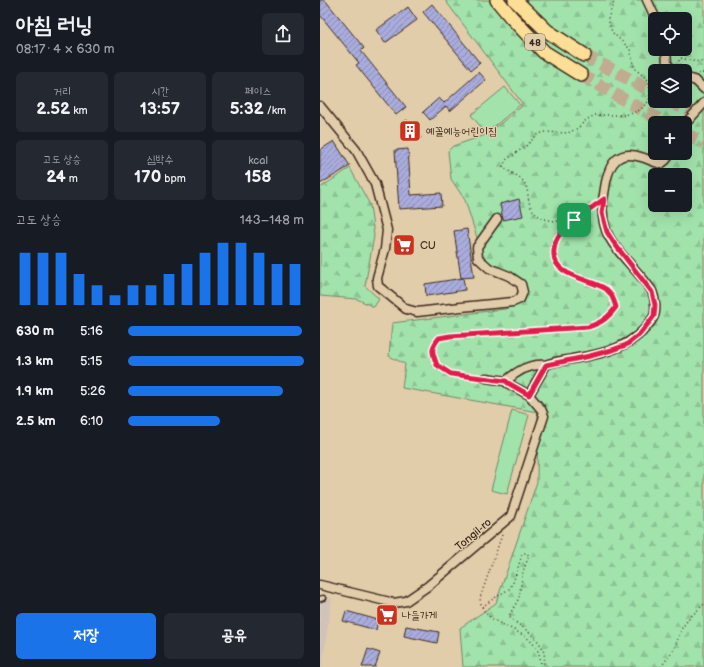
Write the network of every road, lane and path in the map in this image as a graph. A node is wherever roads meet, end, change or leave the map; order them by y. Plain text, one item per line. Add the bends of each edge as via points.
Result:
1 (497, 0) edge
2 (515, 0) edge
3 (617, 0) edge
4 (647, 0) edge
5 (653, 12) edge
6 (584, 55) tunnel mouth
7 (704, 62) edge
8 (678, 64) edge
9 (696, 72) dead end
10 (704, 73) edge
11 (581, 75) tunnel mouth
12 (692, 80) edge
13 (704, 89) edge
14 (704, 103) edge
15 (320, 106) edge
16 (692, 116) edge
17 (666, 160) edge
18 (604, 199) junction
19 (497, 220) dead end
20 (574, 220) junction
21 (546, 365) junction
22 (486, 378) joint
23 (506, 381) junction
24 (529, 395) junction
25 (503, 523) junction
26 (320, 585) edge
27 (704, 604) edge
28 (482, 607) junction
29 (541, 667) edge
30 (660, 667) edge

1 - 11 main road, 48 via 544,52
2 - 6 main road, 48 via 547,31
3 - 20 path via 613,4 608,20 612,32 630,49 634,68 648,80 649,101 640,110 630,114 595,115 568,133 544,132 537,135 506,160 503,166 524,181 530,205 536,214 551,221
4 - 5 street
7 - 8 path via 681,58
9 - 10 path
12 - 13 street
14 - 16 street
15 - 19 street via 356,150 375,184 387,230 386,249 377,278 378,286 406,309 417,312 513,302 520,299 523,292 521,284 489,268 478,258 477,247
17 - 18 street via 661,164 629,156 614,161 607,176
18 - 20 path
18 - 21 street via 602,213 607,232 652,292 654,316 640,334 626,345
20 - 22 path via 555,243 555,260 564,272 605,289 613,297 616,307 602,322 588,327 450,336 439,338 433,345 437,365 451,374
21 - 23 street via 539,364 518,371
21 - 24 street
22 - 23 street
23 - 24 street
24 - 25 street, Tongil-ro via 542,409 544,416 515,507 511,516
25 - 26 street, Tongil-ro via 428,586 406,601 394,603
25 - 28 path via 504,531 480,598
27 - 30 path via 690,616 674,648
28 - 29 path via 498,623 516,630 531,641 541,656
28 - 29 path via 509,589 522,555 528,554 519,598 509,616 540,643 544,654 544,664

